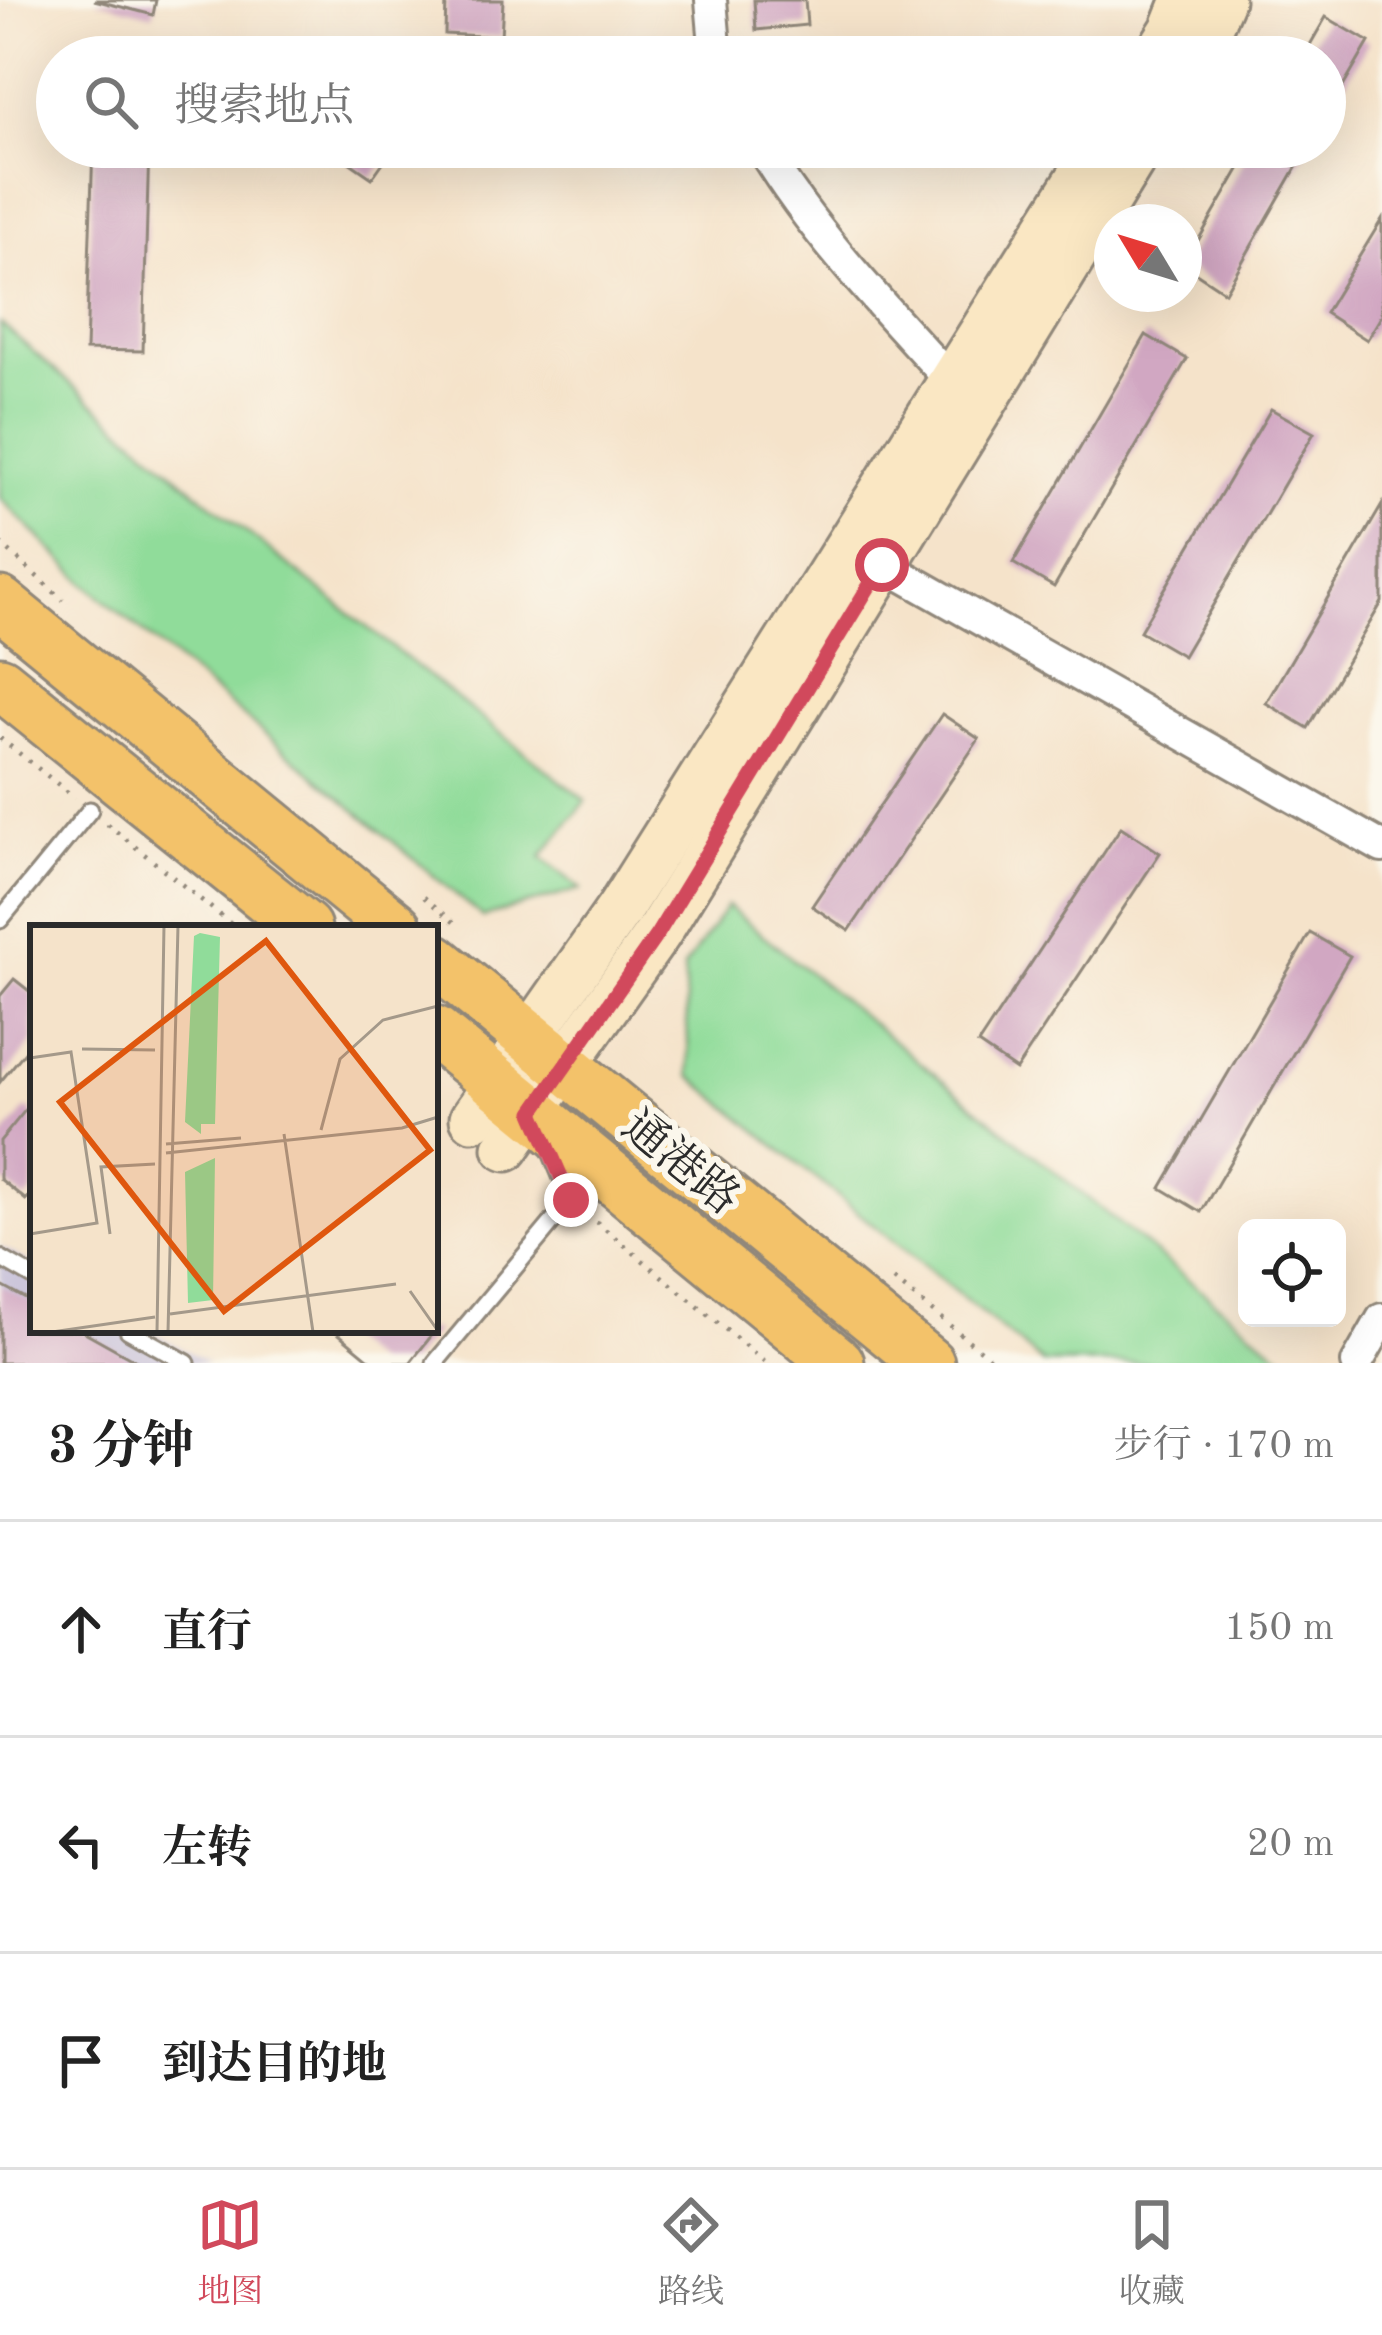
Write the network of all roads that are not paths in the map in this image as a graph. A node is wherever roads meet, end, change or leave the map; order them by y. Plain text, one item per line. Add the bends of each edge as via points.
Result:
1 (711, 0) edge
2 (1185, 0) edge
3 (1220, 0) edge
4 (714, 36) edge
5 (1169, 36) edge
6 (1205, 36) edge
7 (774, 168) edge
8 (1087, 168) edge
9 (1126, 168) edge
10 (952, 382) junction
11 (866, 555) junction
12 (0, 602) edge
13 (0, 683) edge
14 (90, 810) road end
15 (1382, 847) edge
16 (0, 920) edge
17 (301, 925) edge
18 (392, 925) edge
19 (438, 962) edge
20 (438, 1036) edge
21 (548, 1052) junction
22 (503, 1115) junction
23 (0, 1258) edge
24 (30, 1275) edge
25 (1382, 1319) edge
26 (133, 1333) edge
27 (187, 1363) edge
28 (435, 1363) edge
29 (838, 1363) edge
30 (928, 1363) edge
31 (1357, 1363) edge

1 - 4 street
2 - 5 main road
3 - 6 main road
7 - 10 street
8 - 10 main road
9 - 11 main road
10 - 11 main road
11 - 15 street
11 - 21 main road via 658,933
12 - 18 highway
13 - 17 highway
14 - 16 lane
19 - 21 highway, 通港路
20 - 22 highway, 通港路
21 - 22 main road
21 - 30 highway, 通港路
22 - 28 lane via 571,1200
22 - 29 highway, 通港路
23 - 24 lane
25 - 31 street
26 - 27 lane

